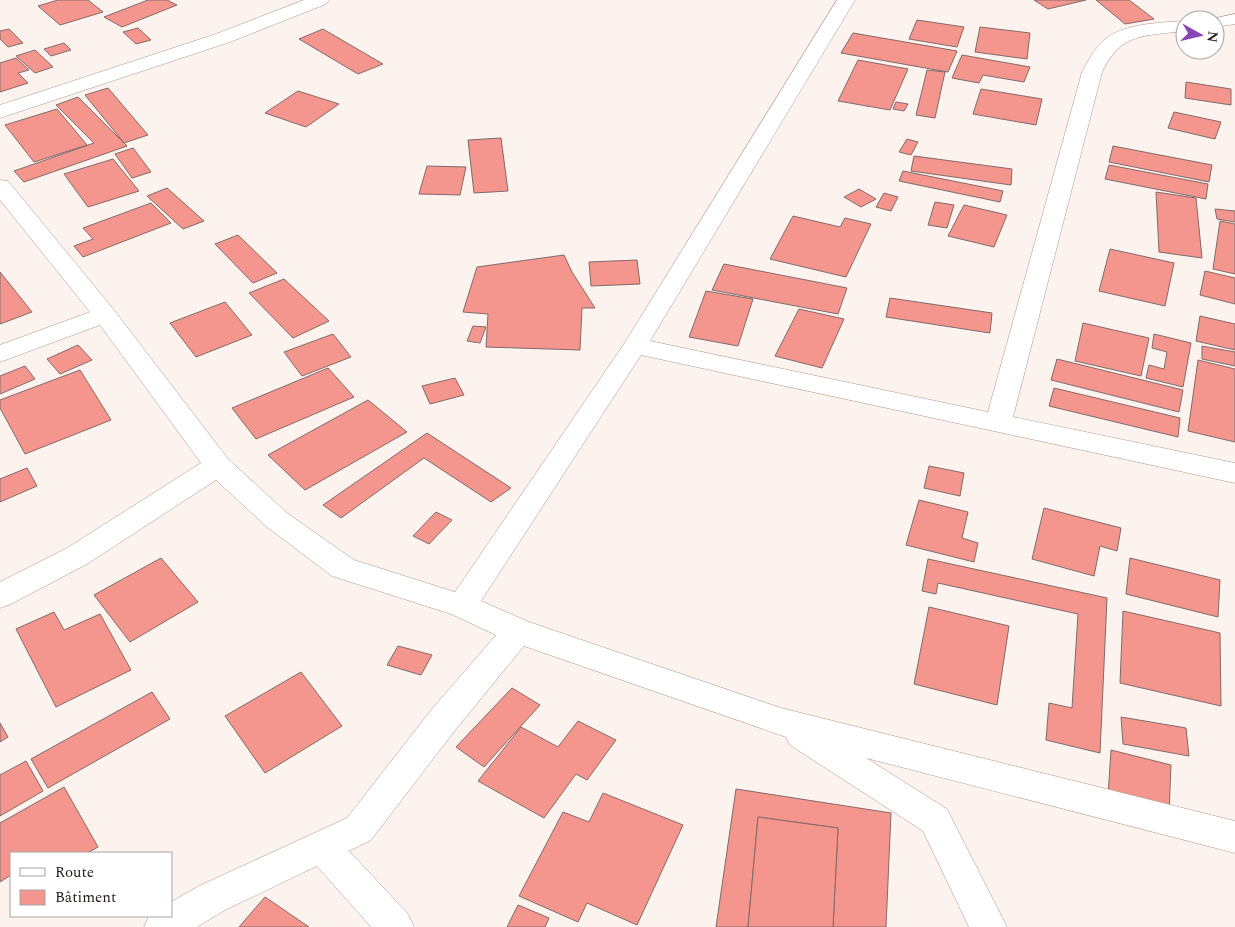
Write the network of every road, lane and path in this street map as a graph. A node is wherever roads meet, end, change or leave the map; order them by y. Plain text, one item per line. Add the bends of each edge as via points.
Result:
1 (320, 0) edge
2 (846, 0) edge
3 (1175, 27) edge
4 (0, 112) edge
5 (0, 186) edge
6 (105, 315) junction
7 (635, 346) junction
8 (0, 354) edge
9 (998, 423) junction
10 (218, 466) junction
11 (1235, 473) edge
12 (0, 596) edge
13 (462, 606) junction
14 (518, 631) junction
15 (781, 722) junction
16 (1235, 837) edge
17 (322, 847) junction
18 (163, 927) edge
19 (395, 927) edge
20 (988, 927) edge

1 - 4 street via 223,38
2 - 7 street
3 - 9 street via 1124,37 1107,48 1092,72
5 - 6 street
6 - 8 street
6 - 10 street
7 - 9 street
7 - 13 street
9 - 11 street
10 - 12 street via 77,556
10 - 13 street via 276,520 344,568
13 - 14 street
14 - 15 street
14 - 17 street via 444,719 359,829
15 - 16 street
15 - 20 street via 935,820
17 - 18 street via 212,898
17 - 19 street

